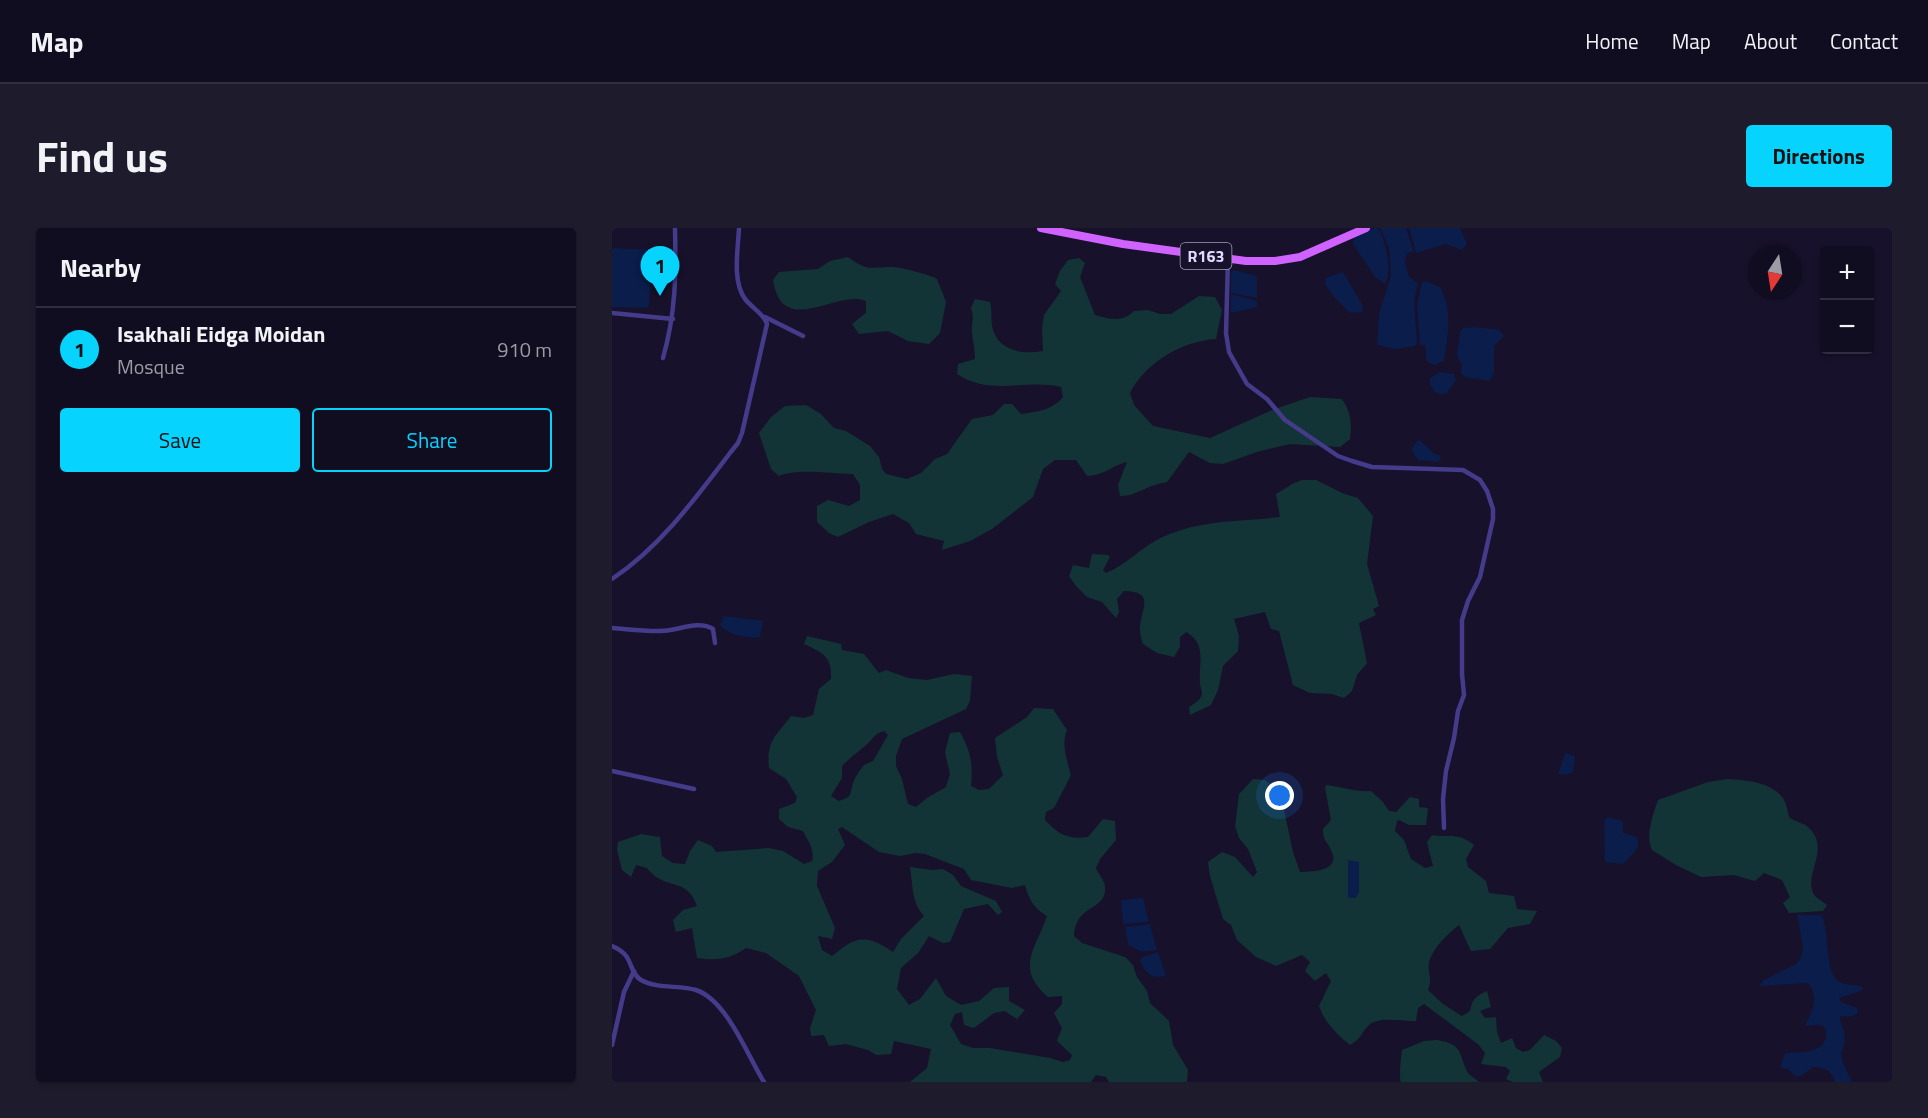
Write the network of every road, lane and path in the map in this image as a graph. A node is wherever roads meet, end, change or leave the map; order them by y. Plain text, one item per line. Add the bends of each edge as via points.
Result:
1 (675, 228) edge
2 (739, 228) edge
3 (1041, 228) edge
4 (1366, 228) edge
5 (1228, 259) junction
6 (612, 313) edge
7 (765, 317) junction
8 (673, 319) junction
9 (803, 336) dead end
10 (663, 358) dead end
11 (612, 579) edge
12 (612, 628) edge
13 (715, 643) dead end
14 (612, 771) edge
15 (694, 789) dead end
16 (1444, 828) dead end
17 (612, 946) edge
18 (634, 971) junction
19 (612, 1045) edge
20 (764, 1082) edge

1 - 8 street
2 - 7 street via 739,285 746,300
3 - 5 main road, R163
4 - 5 main road, R163 via 1300,257 1275,261
5 - 16 street via 1229,352 1247,384 1285,420 1338,456 1359,464 1463,471 1480,480 1487,491 1493,519 1480,577 1461,623 1464,694 1446,771
6 - 8 street
7 - 9 street
7 - 11 street via 766,329 738,443 674,523 635,563
8 - 10 street
12 - 13 street via 666,631 706,625 713,629
14 - 15 street
17 - 18 street via 626,954
18 - 19 street via 622,999
18 - 20 street via 643,981 689,989 709,998 733,1026

